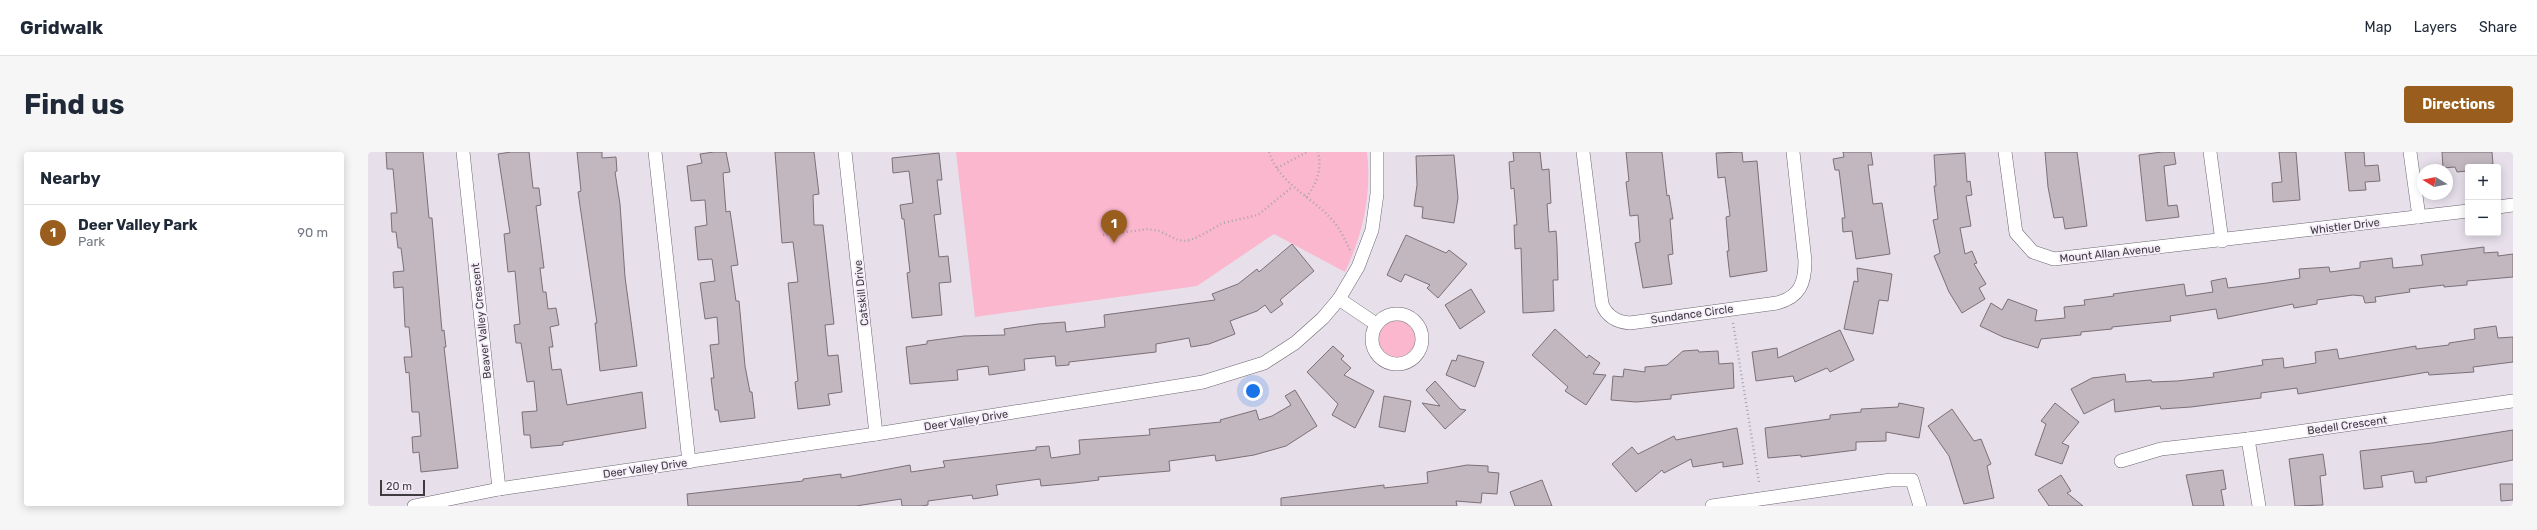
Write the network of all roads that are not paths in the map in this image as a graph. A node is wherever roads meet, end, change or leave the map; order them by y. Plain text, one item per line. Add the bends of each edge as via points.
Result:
1 (463, 152) edge
2 (655, 152) edge
3 (845, 152) edge
4 (1377, 152) edge
5 (1583, 152) edge
6 (1793, 152) edge
7 (2005, 152) edge
8 (2210, 152) edge
9 (2410, 152) edge
10 (2513, 205) edge
11 (2501, 207) edge
12 (2465, 211) edge
13 (2419, 217) junction
14 (2222, 241) junction
15 (1339, 299) junction
16 (1376, 324) dead end
17 (2513, 401) edge
18 (876, 434) junction
19 (2248, 439) junction
20 (2121, 461) dead end
21 (689, 462) junction
22 (499, 489) junction
23 (414, 506) edge
24 (1712, 506) edge
25 (1920, 506) edge
26 (2259, 506) edge

1 - 22 street, Beaver Valley Crescent
2 - 21 street
3 - 18 street, Catskill Drive
4 - 15 street, Deer Valley Drive via 1377,194 1372,230 1358,267
5 - 6 street, Sundance Circle via 1600,296 1605,311 1620,322 1630,324 1786,300 1801,288 1804,282 1805,261
7 - 14 street, Mount Allan Avenue via 2016,233 2033,252 2054,259
8 - 14 street
9 - 13 street
10 - 11 street
12 - 13 street, Whistler Drive
13 - 14 street, Whistler Drive
15 - 16 street
15 - 18 street, Deer Valley Drive via 1309,332 1264,363 1203,382
17 - 19 street, Bedell Crescent
18 - 21 street, Deer Valley Drive
19 - 20 street, Bedell Crescent via 2161,449
19 - 26 street
21 - 22 street, Deer Valley Drive
22 - 23 street, Deer Valley Drive
24 - 25 street via 1891,480 1912,480

